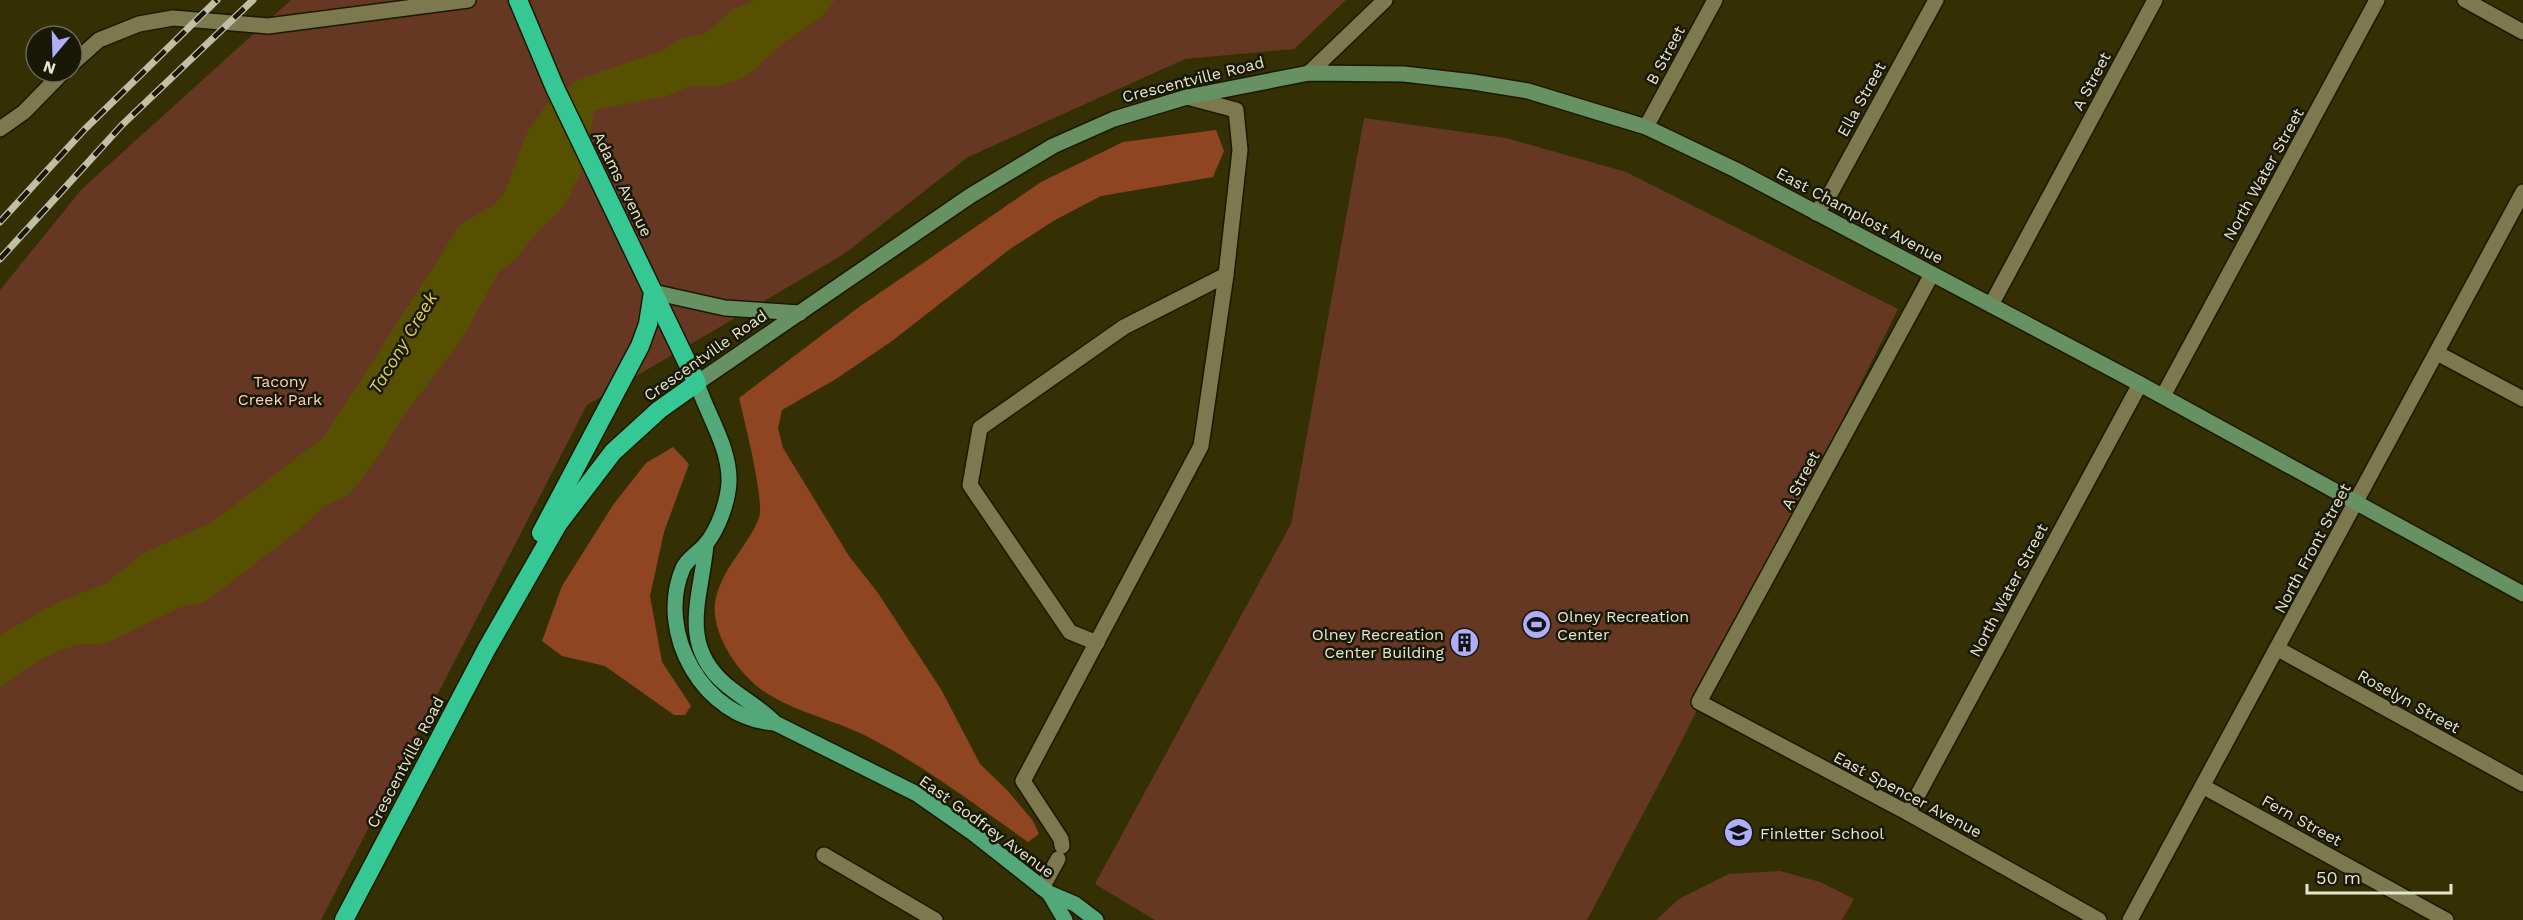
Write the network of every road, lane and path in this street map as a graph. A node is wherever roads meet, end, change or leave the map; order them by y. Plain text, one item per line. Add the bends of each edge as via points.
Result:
1 (468, 0) edge
2 (518, 0) edge
3 (1385, 0) edge
4 (1715, 0) edge
5 (1936, 0) edge
6 (2155, 0) edge
7 (2378, 0) edge
8 (2465, 0) edge
9 (2523, 32) edge
10 (84, 53) edge
11 (1309, 73) junction
12 (51, 84) edge
13 (1187, 97) junction
14 (1647, 128) junction
15 (0, 129) edge
16 (2523, 192) edge
17 (1816, 213) junction
18 (2516, 221) edge
19 (1932, 274) junction
20 (1226, 275) junction
21 (653, 292) junction
22 (1990, 305) junction
23 (800, 313) junction
24 (2437, 353) junction
25 (697, 383) junction
26 (2140, 384) junction
27 (2163, 396) junction
28 (2523, 399) edge
29 (2356, 504) junction
30 (706, 544) junction
31 (2523, 594) edge
32 (1096, 643) junction
33 (488, 647) junction
34 (2278, 649) junction
35 (1699, 702) joint
36 (776, 723) junction
37 (2523, 784) edge
38 (2204, 787) junction
39 (1908, 813) junction
40 (824, 855) dead end
41 (1045, 891) junction
42 (344, 920) edge
43 (935, 920) edge
44 (1065, 920) edge
45 (1096, 920) edge
46 (2099, 920) edge
47 (2130, 920) edge
48 (2446, 920) edge

1 - 10 street via 268,26 173,18 139,24 99,40
2 - 21 highway, Adams Avenue via 555,88
3 - 11 street
4 - 14 street, B Street
5 - 17 street, Ella Street
6 - 22 street, A Street
7 - 27 street, North Water Street
8 - 9 street
11 - 13 street, Crescentville Road
11 - 14 street, East Champlost Avenue via 1404,74 1473,82 1538,94
12 - 15 street via 24,112
13 - 20 street via 1236,110 1240,150
13 - 23 street, Crescentville Road via 1114,119 1053,146 970,196
14 - 17 street, East Champlost Avenue
16 - 18 street, North Front Street
17 - 19 street, East Champlost Avenue
18 - 24 street, North Front Street
19 - 22 street, East Champlost Avenue
19 - 35 street, A Street
20 - 32 street via 1201,446
20 - 32 street via 1124,327 980,428 970,485 1070,632
21 - 23 street via 725,309
21 - 25 highway, Adams Avenue
21 - 33 highway via 640,346 550,513
22 - 26 street, East Champlost Avenue
23 - 25 street, Crescentville Road
24 - 28 street
24 - 29 street, North Front Street
25 - 30 main road, East Godfrey Avenue via 728,464 726,499
25 - 33 highway, Crescentville Road via 658,410 595,473 558,524
26 - 27 street, East Champlost Avenue
26 - 39 street, North Water Street
27 - 29 street, East Champlost Avenue
29 - 31 street, East Champlost Avenue
29 - 34 street, North Front Street
30 - 36 main road, East Godfrey Avenue via 695,612 702,652 723,682 762,708
30 - 36 main road, East Godfrey Avenue via 684,565 677,587 675,608 682,650 719,701 754,722
32 - 41 street via 1023,781 1061,839 1060,853
33 - 42 highway, Crescentville Road
34 - 37 street, Roselyn Street
34 - 38 street, North Front Street
35 - 39 street, East Spencer Avenue
36 - 41 main road, East Godfrey Avenue via 917,794
38 - 47 street, North Front Street
38 - 48 street, Fern Street
39 - 46 street, East Spencer Avenue
40 - 43 street
41 - 44 main road, East Godfrey Avenue
41 - 45 main road, East Godfrey Avenue via 1076,904

